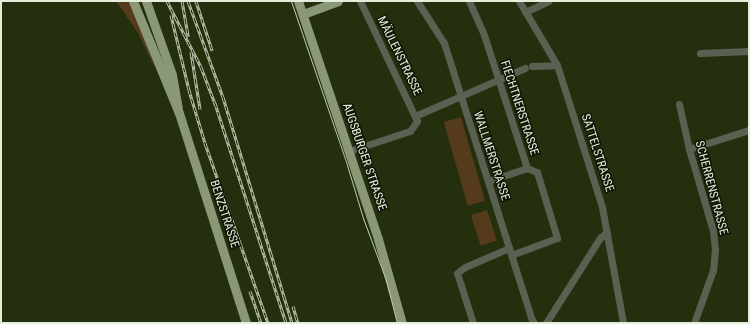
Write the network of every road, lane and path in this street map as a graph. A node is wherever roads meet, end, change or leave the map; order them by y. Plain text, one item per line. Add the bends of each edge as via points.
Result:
1 (133, 1) edge
2 (146, 1) edge
3 (298, 1) edge
4 (338, 1) edge
5 (360, 1) edge
6 (417, 1) edge
7 (469, 1) edge
8 (519, 1) edge
9 (549, 1) edge
10 (525, 12) junction
11 (302, 14) junction
12 (749, 51) edge
13 (700, 53) dead end
14 (557, 65) junction
15 (498, 80) junction
16 (460, 95) junction
17 (679, 104) dead end
18 (178, 113) junction
19 (416, 118) junction
20 (749, 130) edge
21 (689, 149) junction
22 (349, 151) junction
23 (527, 168) junction
24 (488, 181) junction
25 (607, 232) junction
26 (510, 251) junction
27 (246, 323) edge
28 (402, 323) edge
29 (473, 323) edge
30 (534, 323) edge
31 (546, 323) edge
32 (623, 323) edge
33 (694, 323) edge

1 - 18 main road, BENZSTRASSE
2 - 18 main road, BENZSTRASSE via 176,87
3 - 11 main road, AUGSBURGER STRASSE
4 - 11 main road
5 - 19 street, MÄULENSTRASSE
6 - 16 street, WALLMERSTRASSE via 444,43
7 - 15 street, FIECHTNERSTRASSE via 484,35
8 - 10 street, SATTELSTRASSE
9 - 10 street
10 - 14 street, SATTELSTRASSE
11 - 22 main road, AUGSBURGER STRASSE
12 - 13 street
14 - 15 street via 528,67
14 - 25 street, SATTELSTRASSE via 602,207
15 - 16 street
15 - 23 street, FIECHTNERSTRASSE
16 - 19 street
16 - 24 street, WALLMERSTRASSE
17 - 21 street, SCHERRENSTRASSE
18 - 27 main road, BENZSTRASSE
19 - 22 street via 410,131
20 - 21 street
21 - 33 street, SCHERRENSTRASSE via 713,231 715,249 713,270
22 - 28 main road, AUGSBURGER STRASSE via 389,273
23 - 24 street
23 - 26 street, FIECHTNERSTRASSE via 537,172 558,238
24 - 26 street, WALLMERSTRASSE
25 - 31 street via 600,238
25 - 32 street, SATTELSTRASSE
26 - 29 street via 465,267 457,273
26 - 30 street, WALLMERSTRASSE via 530,318

